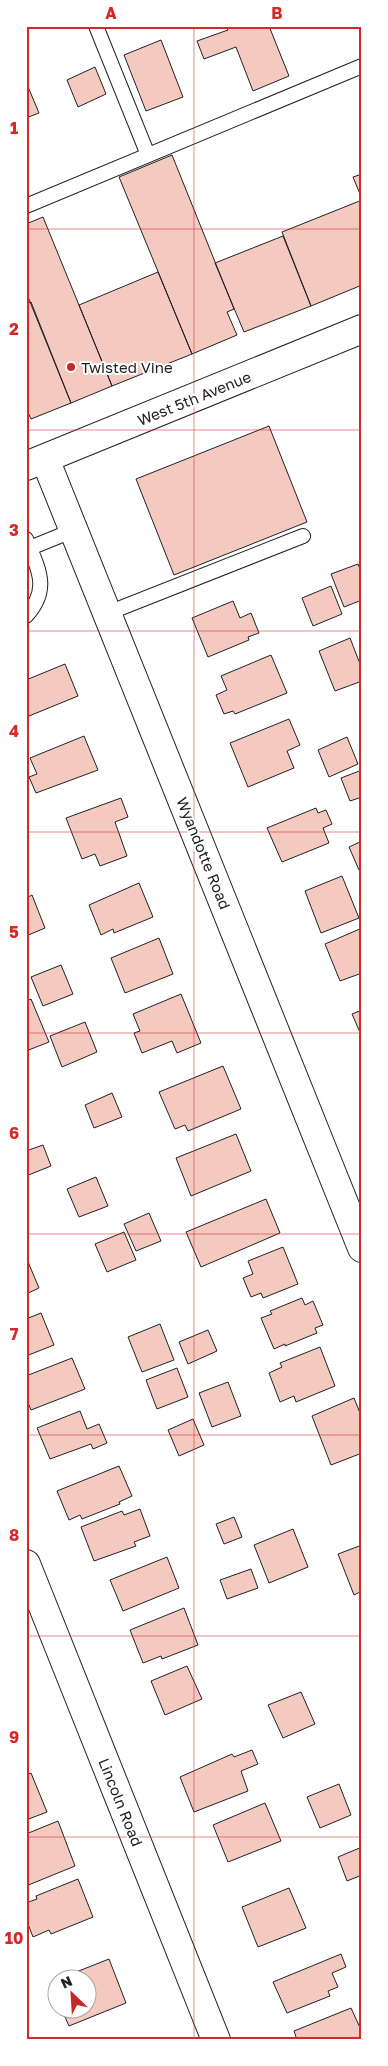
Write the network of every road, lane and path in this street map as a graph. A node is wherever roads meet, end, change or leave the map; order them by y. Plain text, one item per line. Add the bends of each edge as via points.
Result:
1 (96, 26) edge
2 (362, 66) edge
3 (148, 155) junction
4 (26, 206) edge
5 (362, 329) edge
6 (36, 462) edge
7 (74, 530) junction
8 (303, 536) dead end
9 (28, 543) edge
10 (108, 612) junction
11 (26, 616) edge
12 (362, 1248) edge
13 (26, 1564) edge
14 (216, 2040) edge

1 - 3 lane
2 - 3 lane
3 - 4 lane
5 - 6 street, West 5th Avenue
6 - 7 street, Wyandotte Road
7 - 9 lane
7 - 10 street, Wyandotte Road
8 - 10 lane
9 - 11 lane via 41,574 39,598
10 - 12 street, Wyandotte Road
13 - 14 street, Lincoln Road

